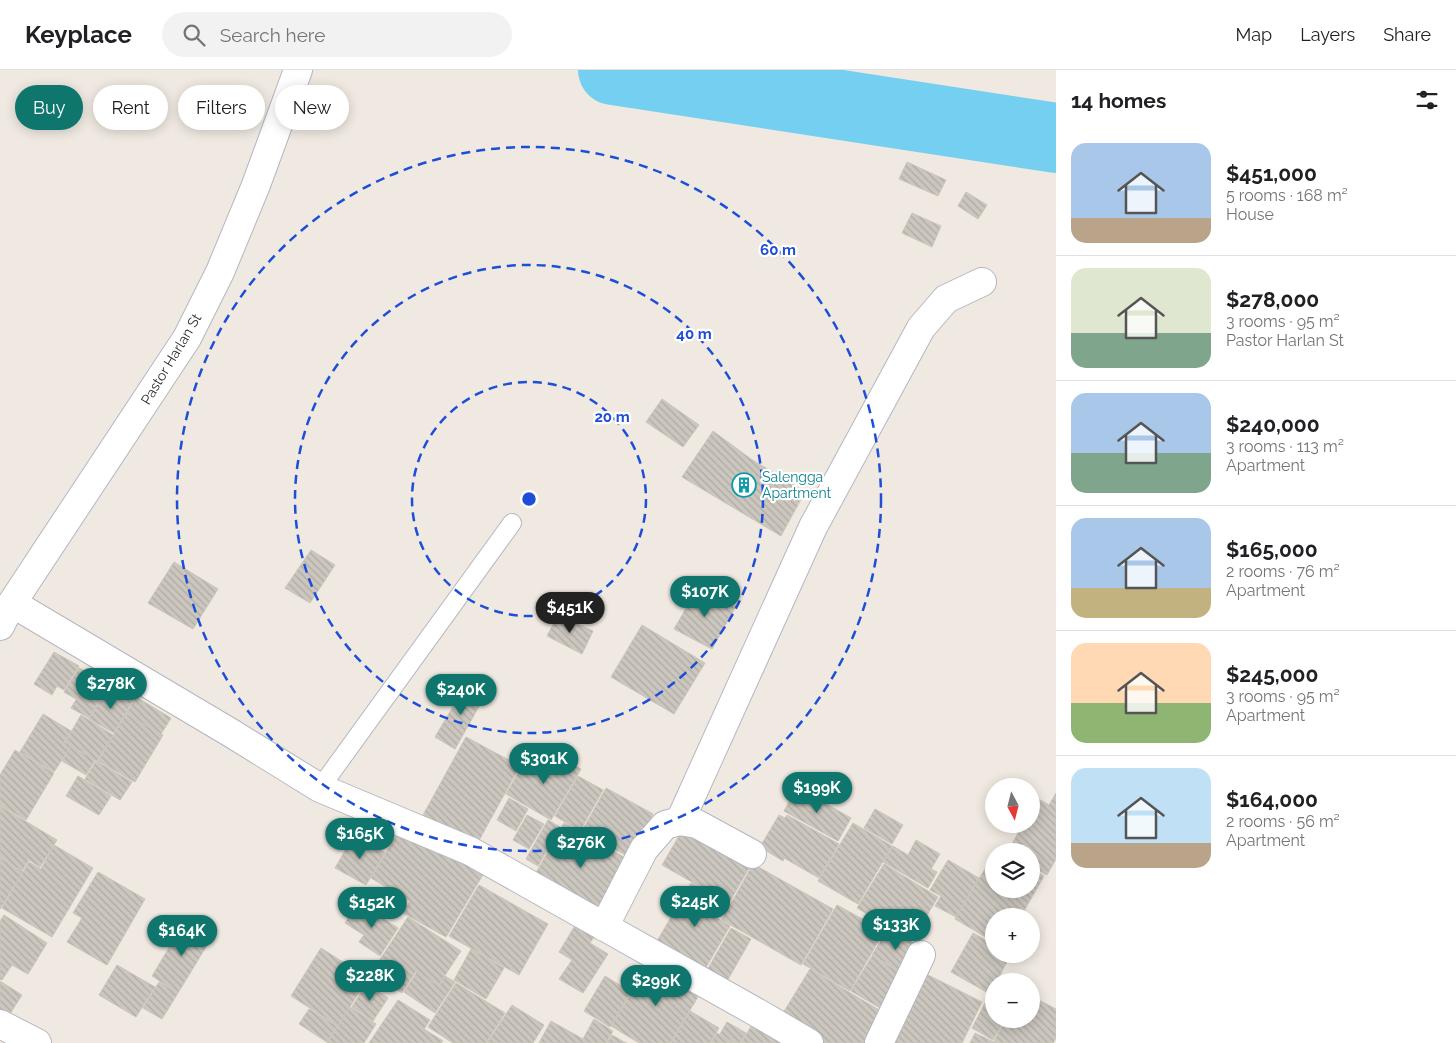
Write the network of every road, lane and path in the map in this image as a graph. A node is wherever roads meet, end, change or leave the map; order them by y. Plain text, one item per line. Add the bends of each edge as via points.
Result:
1 (298, 70) edge
2 (982, 282) dead end
3 (512, 523) dead end
4 (6, 614) edge
5 (320, 788) junction
6 (680, 821) junction
7 (752, 854) dead end
8 (604, 927) junction
9 (921, 955) dead end
10 (0, 1024) edge
11 (37, 1043) edge
12 (809, 1043) edge
13 (879, 1043) edge

1 - 4 street, Pastor Harlan St via 220,272 187,338
2 - 6 street via 946,299 921,328 813,527
3 - 5 lane
4 - 5 street via 232,733
5 - 8 street via 470,851
6 - 7 street via 697,824
6 - 8 street via 665,825 644,849
8 - 12 street
9 - 13 street
10 - 11 street

